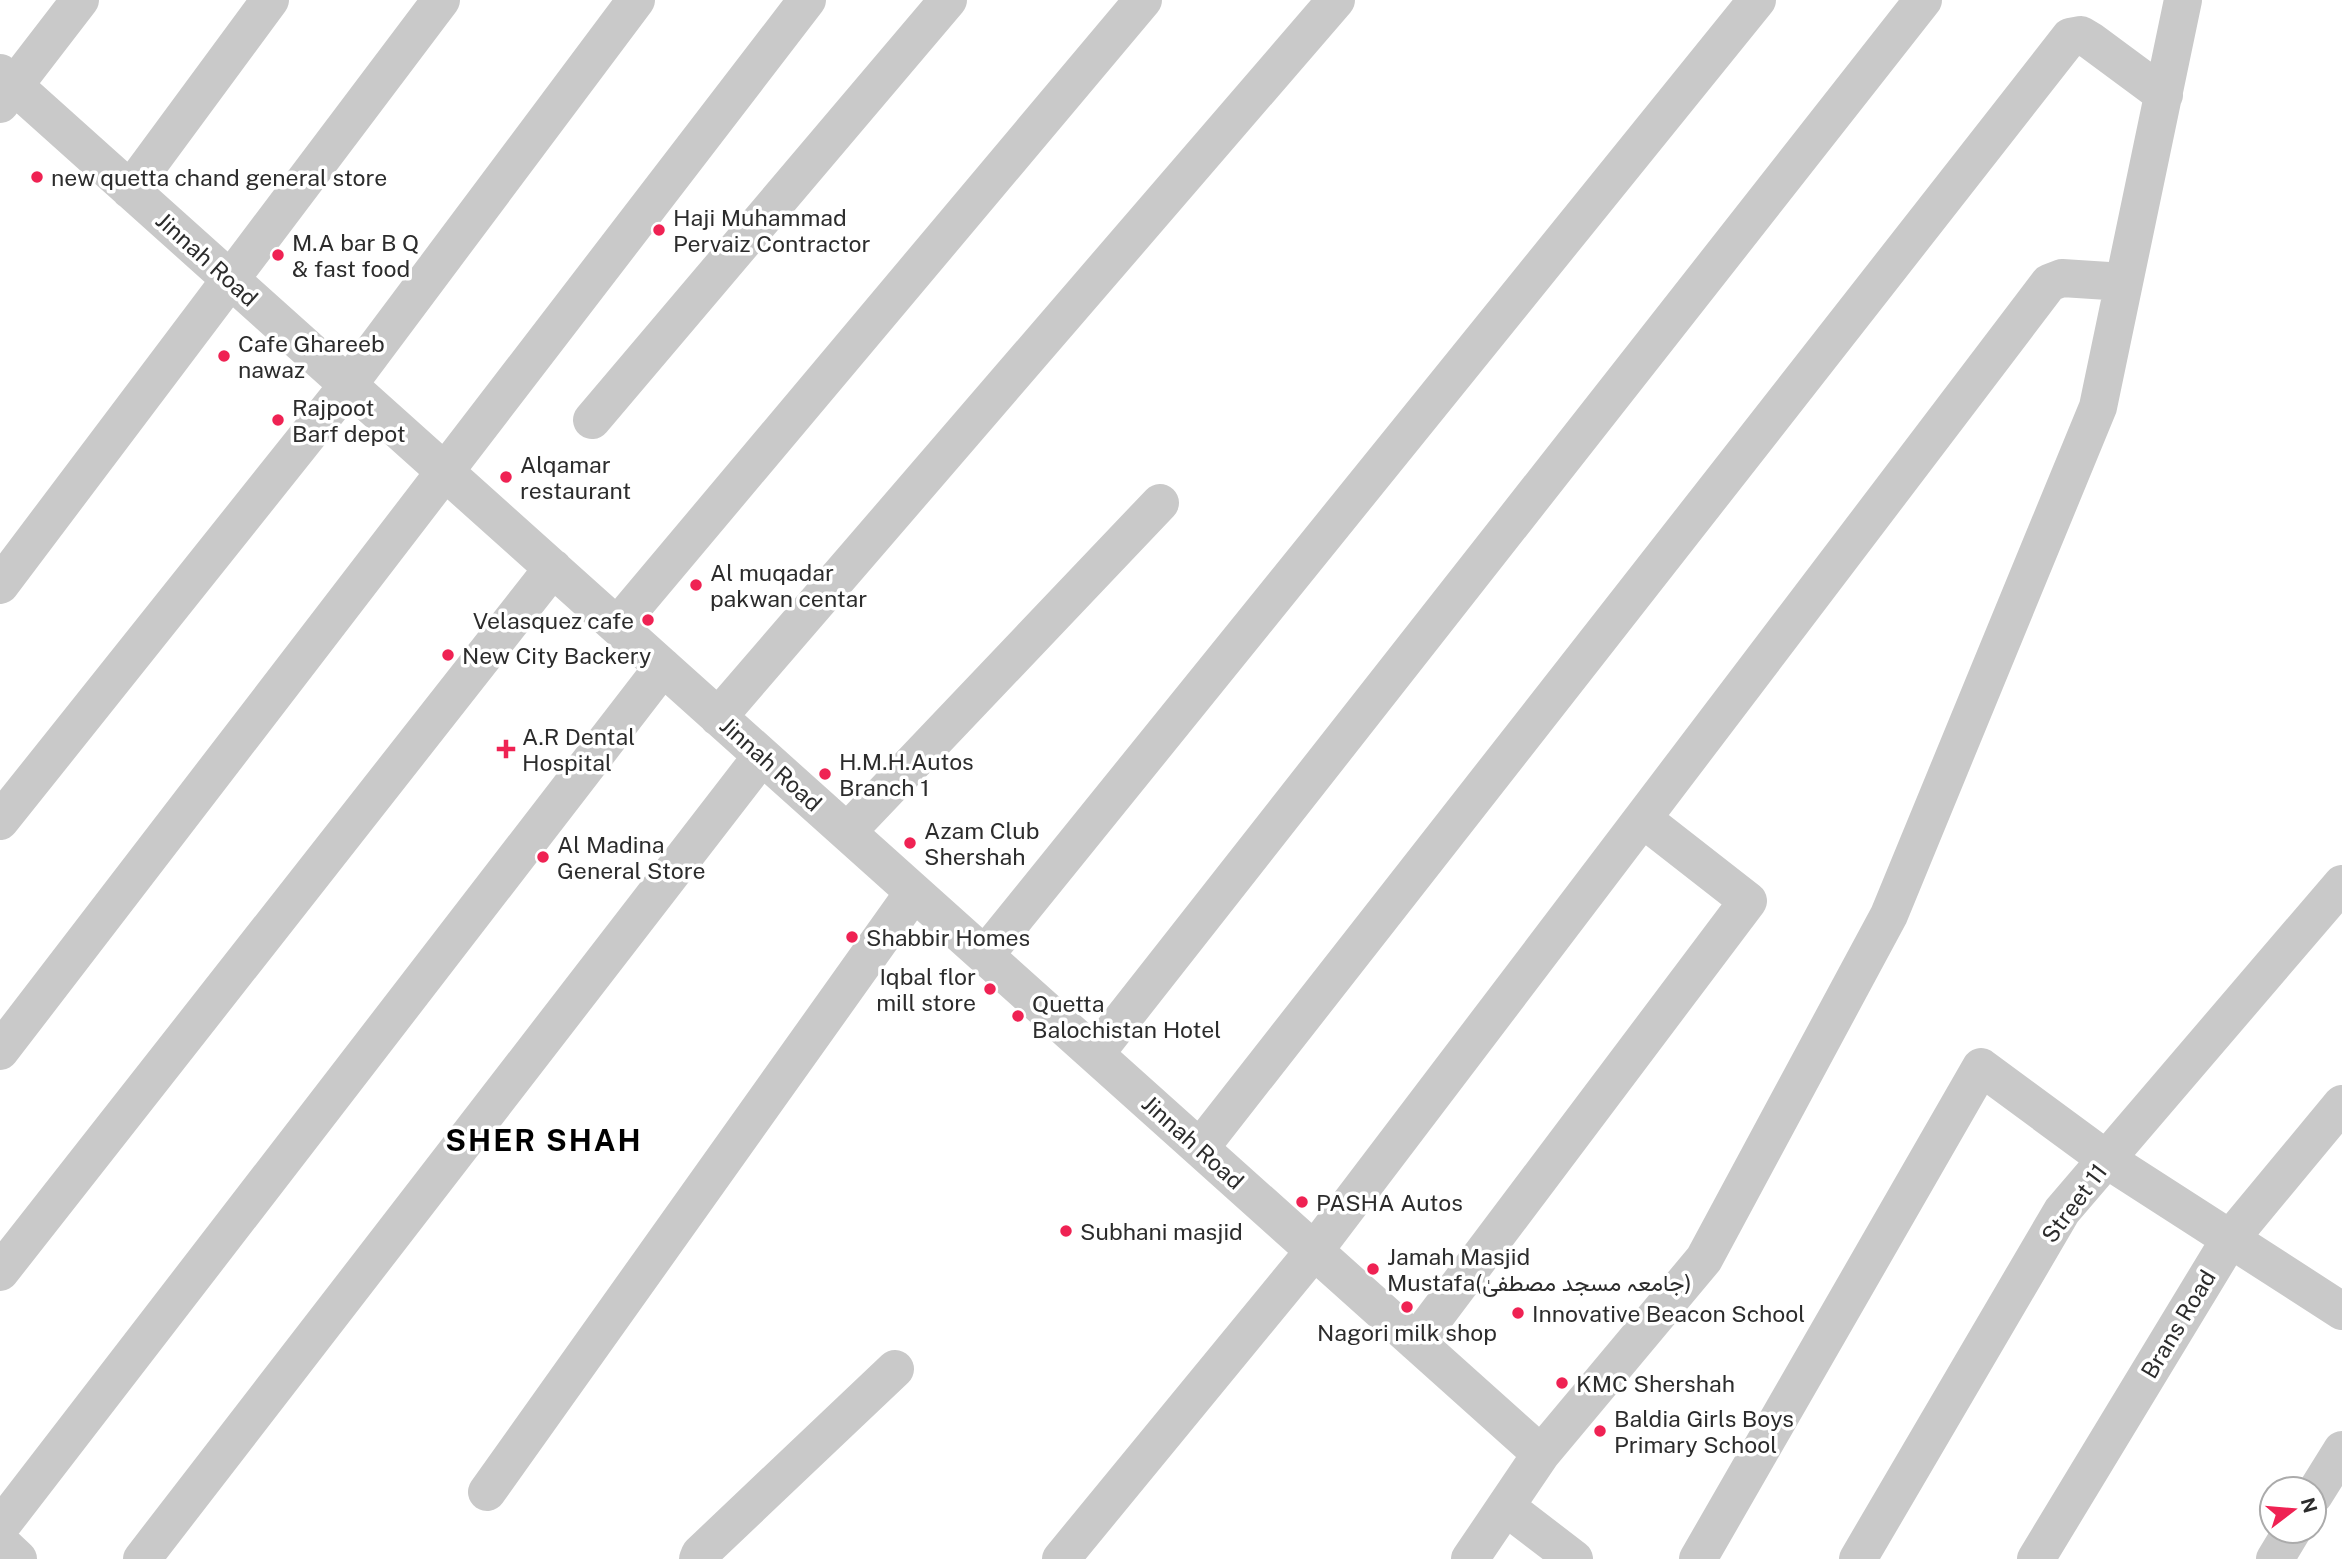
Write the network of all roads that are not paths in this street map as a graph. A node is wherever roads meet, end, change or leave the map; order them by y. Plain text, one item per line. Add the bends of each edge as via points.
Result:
1 (80, 0) edge
2 (270, 0) edge
3 (441, 0) edge
4 (636, 0) edge
5 (807, 0) edge
6 (948, 0) edge
7 (1143, 0) edge
8 (1336, 0) edge
9 (1757, 0) edge
10 (1923, 0) edge
11 (2183, 0) edge
12 (5, 88) edge
13 (2164, 95) junction
14 (130, 190) junction
15 (231, 281) junction
16 (2124, 282) junction
17 (348, 385) junction
18 (592, 420) dead end
19 (445, 472) junction
20 (1160, 503) dead end
21 (553, 569) junction
22 (0, 585) edge
23 (617, 626) junction
24 (663, 667) junction
25 (718, 717) junction
26 (762, 756) junction
27 (1643, 819) junction
28 (0, 821) edge
29 (847, 832) junction
30 (2342, 884) edge
31 (914, 892) junction
32 (985, 955) junction
33 (0, 1051) edge
34 (1095, 1054) junction
35 (2342, 1104) edge
36 (1200, 1148) junction
37 (2106, 1159) junction
38 (2230, 1239) junction
39 (1314, 1251) junction
40 (0, 1272) edge
41 (2342, 1311) edge
42 (1416, 1342) junction
43 (895, 1368) dead end
44 (2342, 1450) edge
45 (1541, 1454) junction
46 (2327, 1475) edge
47 (486, 1492) dead end
48 (1506, 1507) junction
49 (0, 1527) edge
50 (0, 1542) edge
51 (18, 1559) edge
52 (142, 1559) edge
53 (698, 1559) edge
54 (1061, 1559) edge
55 (1470, 1559) edge
56 (1574, 1559) edge
57 (1698, 1559) edge
58 (1858, 1559) edge
59 (2036, 1559) edge

1 - 12 street
2 - 14 street
3 - 15 street
4 - 17 street
5 - 19 street
6 - 18 street
7 - 23 street
8 - 25 street
9 - 32 street
10 - 34 street
11 - 13 street
12 - 14 street, Jinnah Road
13 - 16 street
13 - 36 street via 2091,41 2081,35 2070,37
14 - 15 street, Jinnah Road
15 - 17 street, Jinnah Road
15 - 22 street
16 - 27 street via 2062,278 2049,283
16 - 45 street via 2098,408 1889,915 1704,1259
17 - 19 street, Jinnah Road
17 - 28 street
19 - 21 street, Jinnah Road
19 - 33 street
20 - 29 street
21 - 23 street, Jinnah Road
21 - 40 street
23 - 24 street, Jinnah Road
24 - 25 street, Jinnah Road
24 - 49 street
25 - 26 street, Jinnah Road
26 - 29 street, Jinnah Road
26 - 52 street
27 - 39 street
27 - 42 street via 1748,901
29 - 31 street, Jinnah Road
30 - 37 street, Street 11
31 - 32 street, Jinnah Road
31 - 47 street
32 - 34 street, Jinnah Road
34 - 36 street, Jinnah Road
35 - 38 street, Brans Road
36 - 39 street, Jinnah Road
37 - 38 street
37 - 57 street via 1981,1067
37 - 58 street, Street 11 via 2062,1211
38 - 41 street
38 - 59 street, Brans Road
39 - 42 street, Jinnah Road
39 - 54 street
42 - 45 street, Jinnah Road
43 - 53 street
44 - 46 street
45 - 48 street
48 - 55 street
48 - 56 street
50 - 51 street

